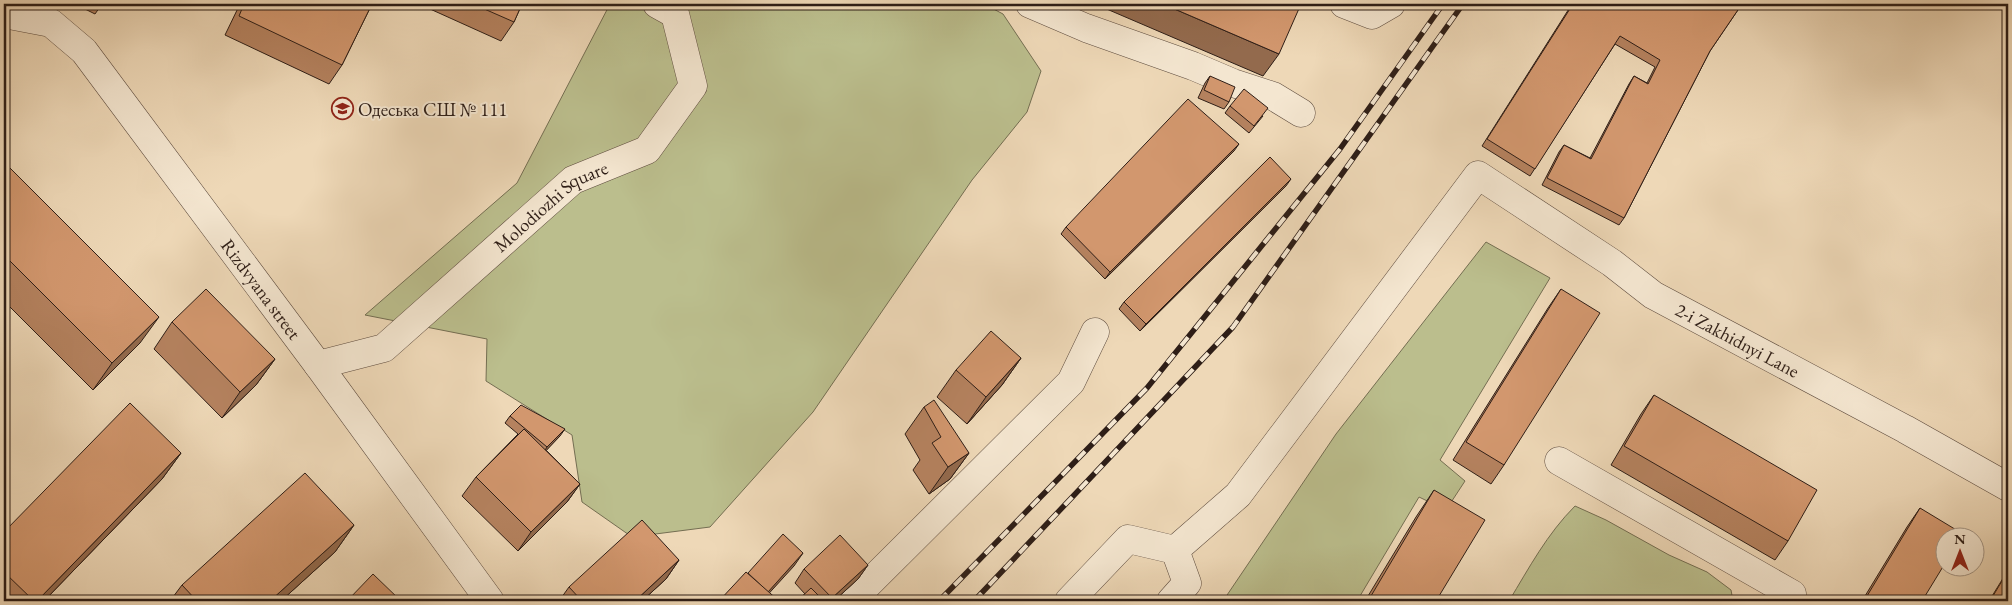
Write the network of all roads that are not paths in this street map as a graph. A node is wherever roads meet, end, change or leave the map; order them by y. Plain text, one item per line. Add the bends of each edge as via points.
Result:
1 (656, 4) edge
2 (1030, 4) edge
3 (1344, 4) edge
4 (1391, 4) edge
5 (4, 14) edge
6 (1301, 113) dead end
7 (1096, 332) dead end
8 (318, 365) junction
9 (1559, 461) dead end
10 (2008, 487) edge
11 (1174, 550) junction
12 (1792, 594) dead end
13 (490, 601) edge
14 (851, 601) edge
15 (1069, 601) edge
16 (1171, 601) edge

1 - 8 street, Molodiozhi Square via 675,14 693,86 647,150 573,180 384,348
2 - 6 street via 1086,28 1274,96
3 - 4 street via 1372,15
5 - 8 street, Rizdvyana street via 51,23 84,51
7 - 14 street via 1071,382
8 - 13 street, Rizdvyana street
9 - 12 street
10 - 11 street, 2-i Zakhidnyi Lane via 1653,295 1612,263 1478,175 1238,495
11 - 15 street via 1128,539
11 - 16 street via 1187,583

